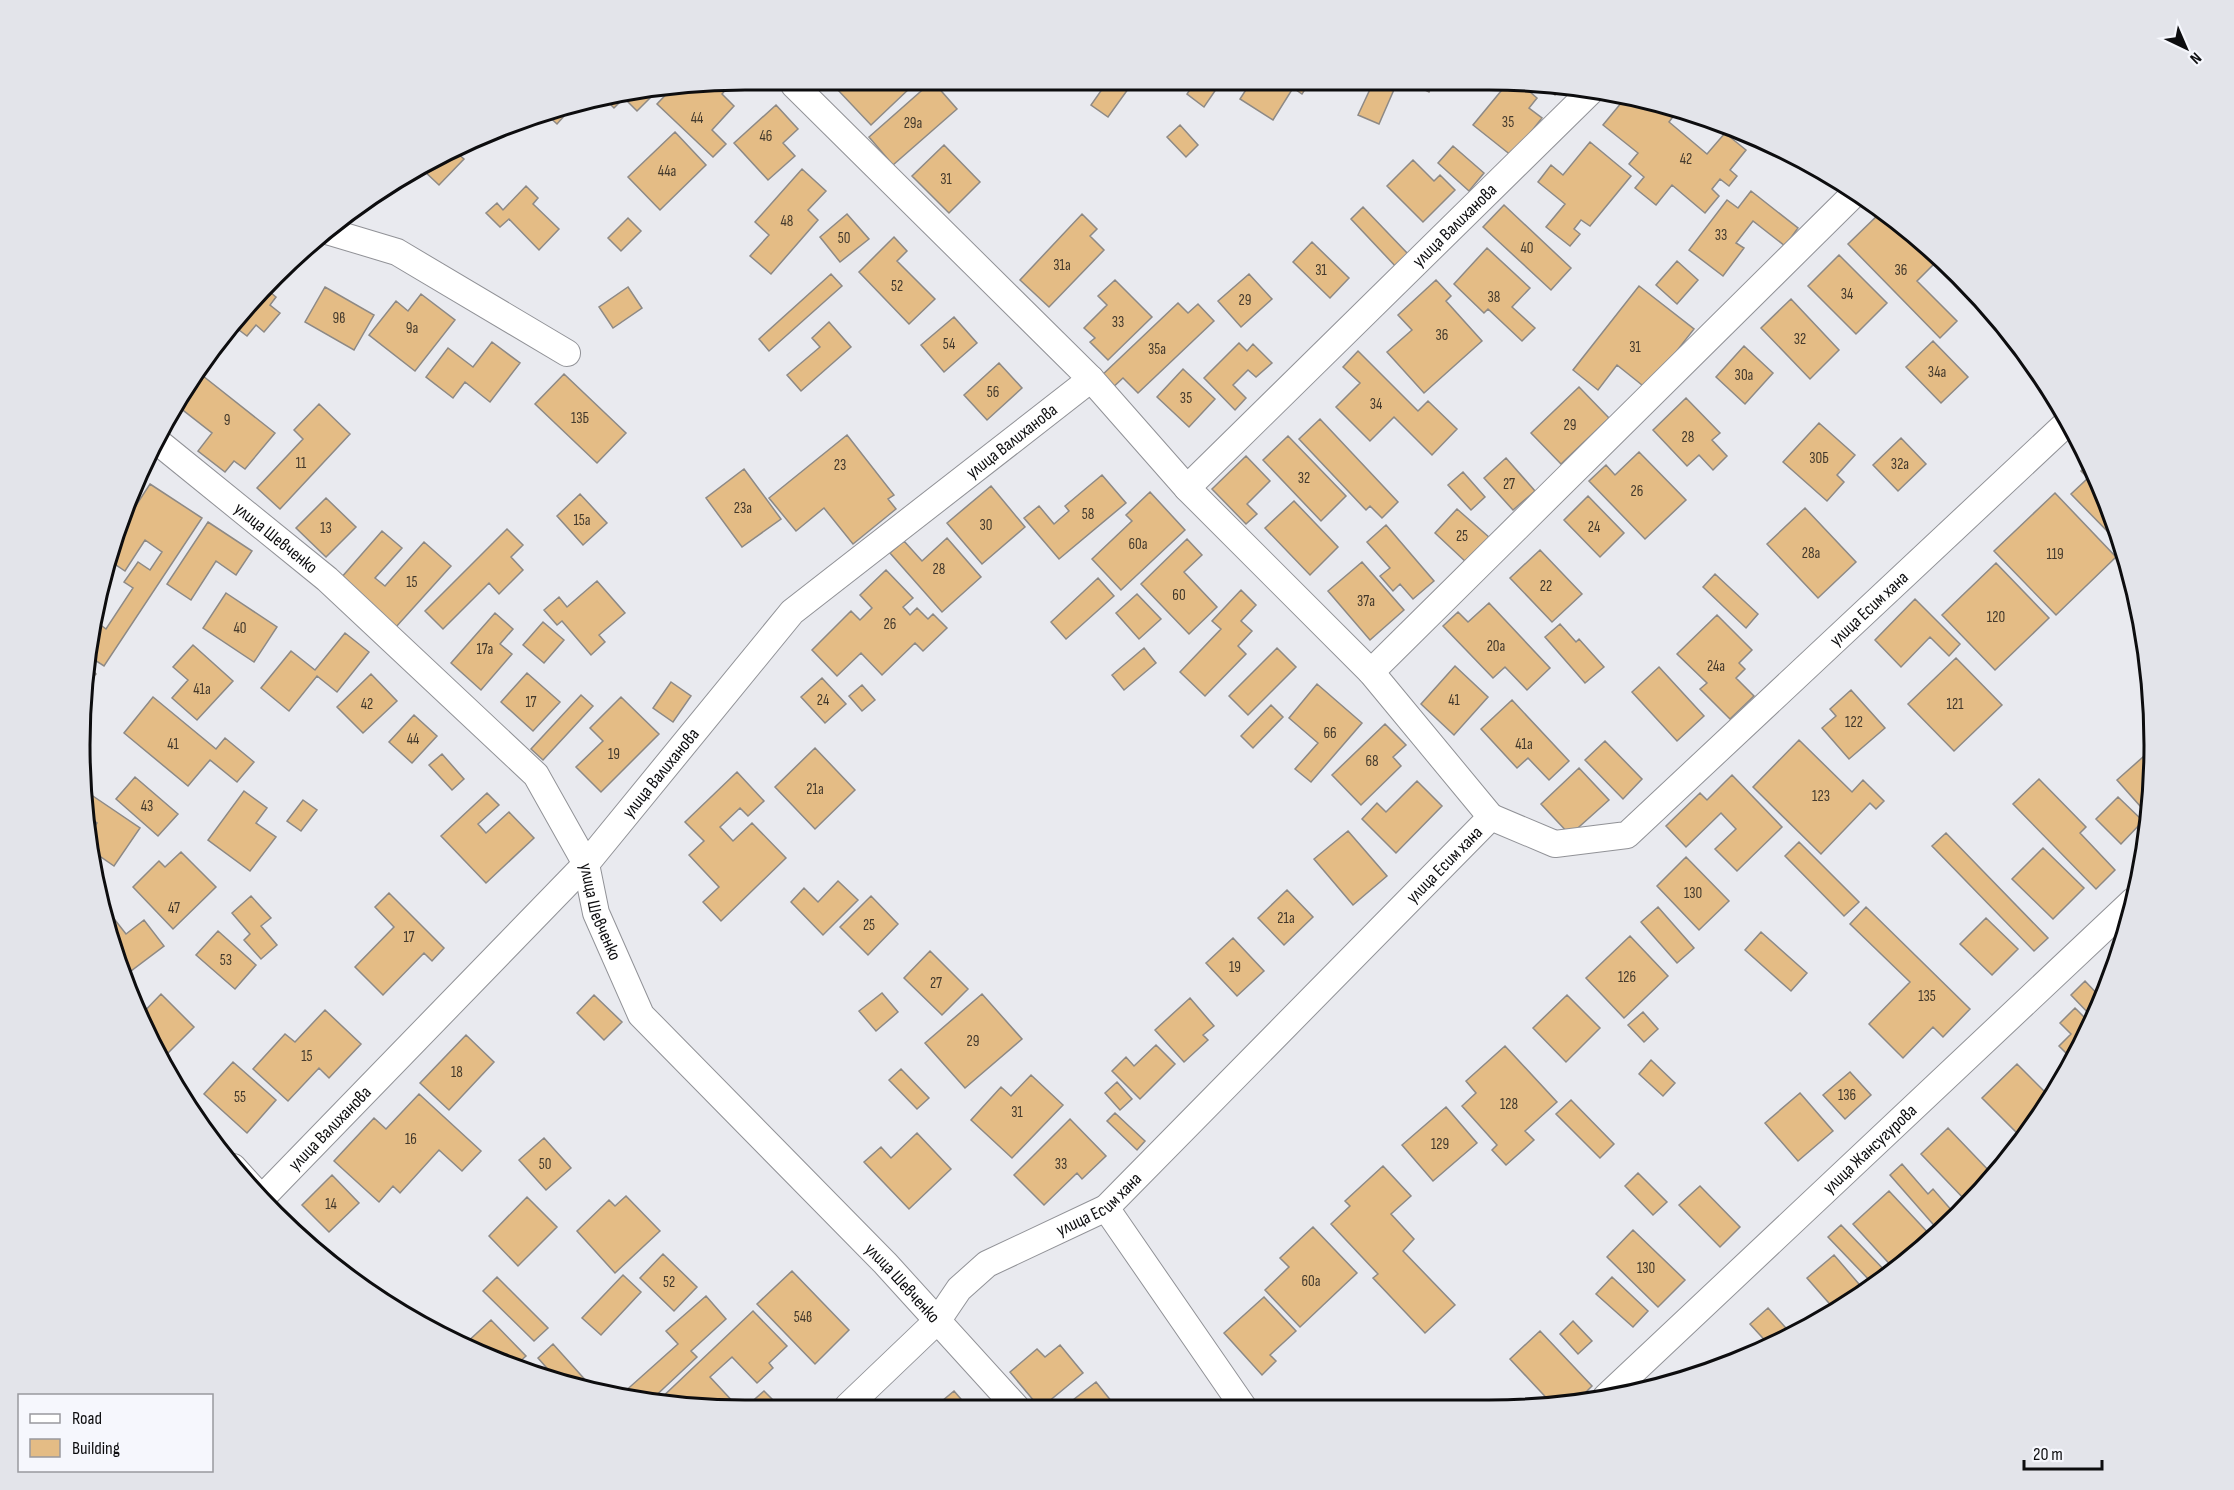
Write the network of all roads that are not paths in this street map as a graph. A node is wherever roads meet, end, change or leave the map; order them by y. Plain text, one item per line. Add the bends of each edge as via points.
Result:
1 (799, 90) edge
2 (1584, 98) edge
3 (1850, 198) edge
4 (336, 234) edge
5 (567, 354) dead end
6 (1091, 379) junction
7 (2061, 428) edge
8 (163, 446) edge
9 (1187, 488) junction
10 (1371, 672) junction
11 (1491, 818) junction
12 (586, 864) junction
13 (2123, 910) edge
14 (267, 1192) edge
15 (1106, 1208) junction
16 (938, 1320) junction
17 (1617, 1387) edge
18 (854, 1400) edge
19 (1010, 1400) edge
20 (1238, 1400) edge

1 - 6 street
2 - 9 street, улица Валиханова
3 - 10 street
4 - 5 street via 398,252
6 - 9 street
6 - 12 street, улица Валиханова via 792,612
7 - 11 street, улица Есим хана via 1627,835 1555,844
8 - 12 street, улица Шевченко via 327,579 536,776
9 - 10 street
10 - 11 street
11 - 15 street, улица Есим хана
12 - 14 street, улица Валиханова
12 - 16 street, улица Шевченко via 596,913 641,1015
13 - 17 street, улица Жансугурова
15 - 16 street, улица Есим хана via 987,1264 958,1289
15 - 20 street
16 - 18 street, улица Есим хана
16 - 19 street, улица Шевченко

